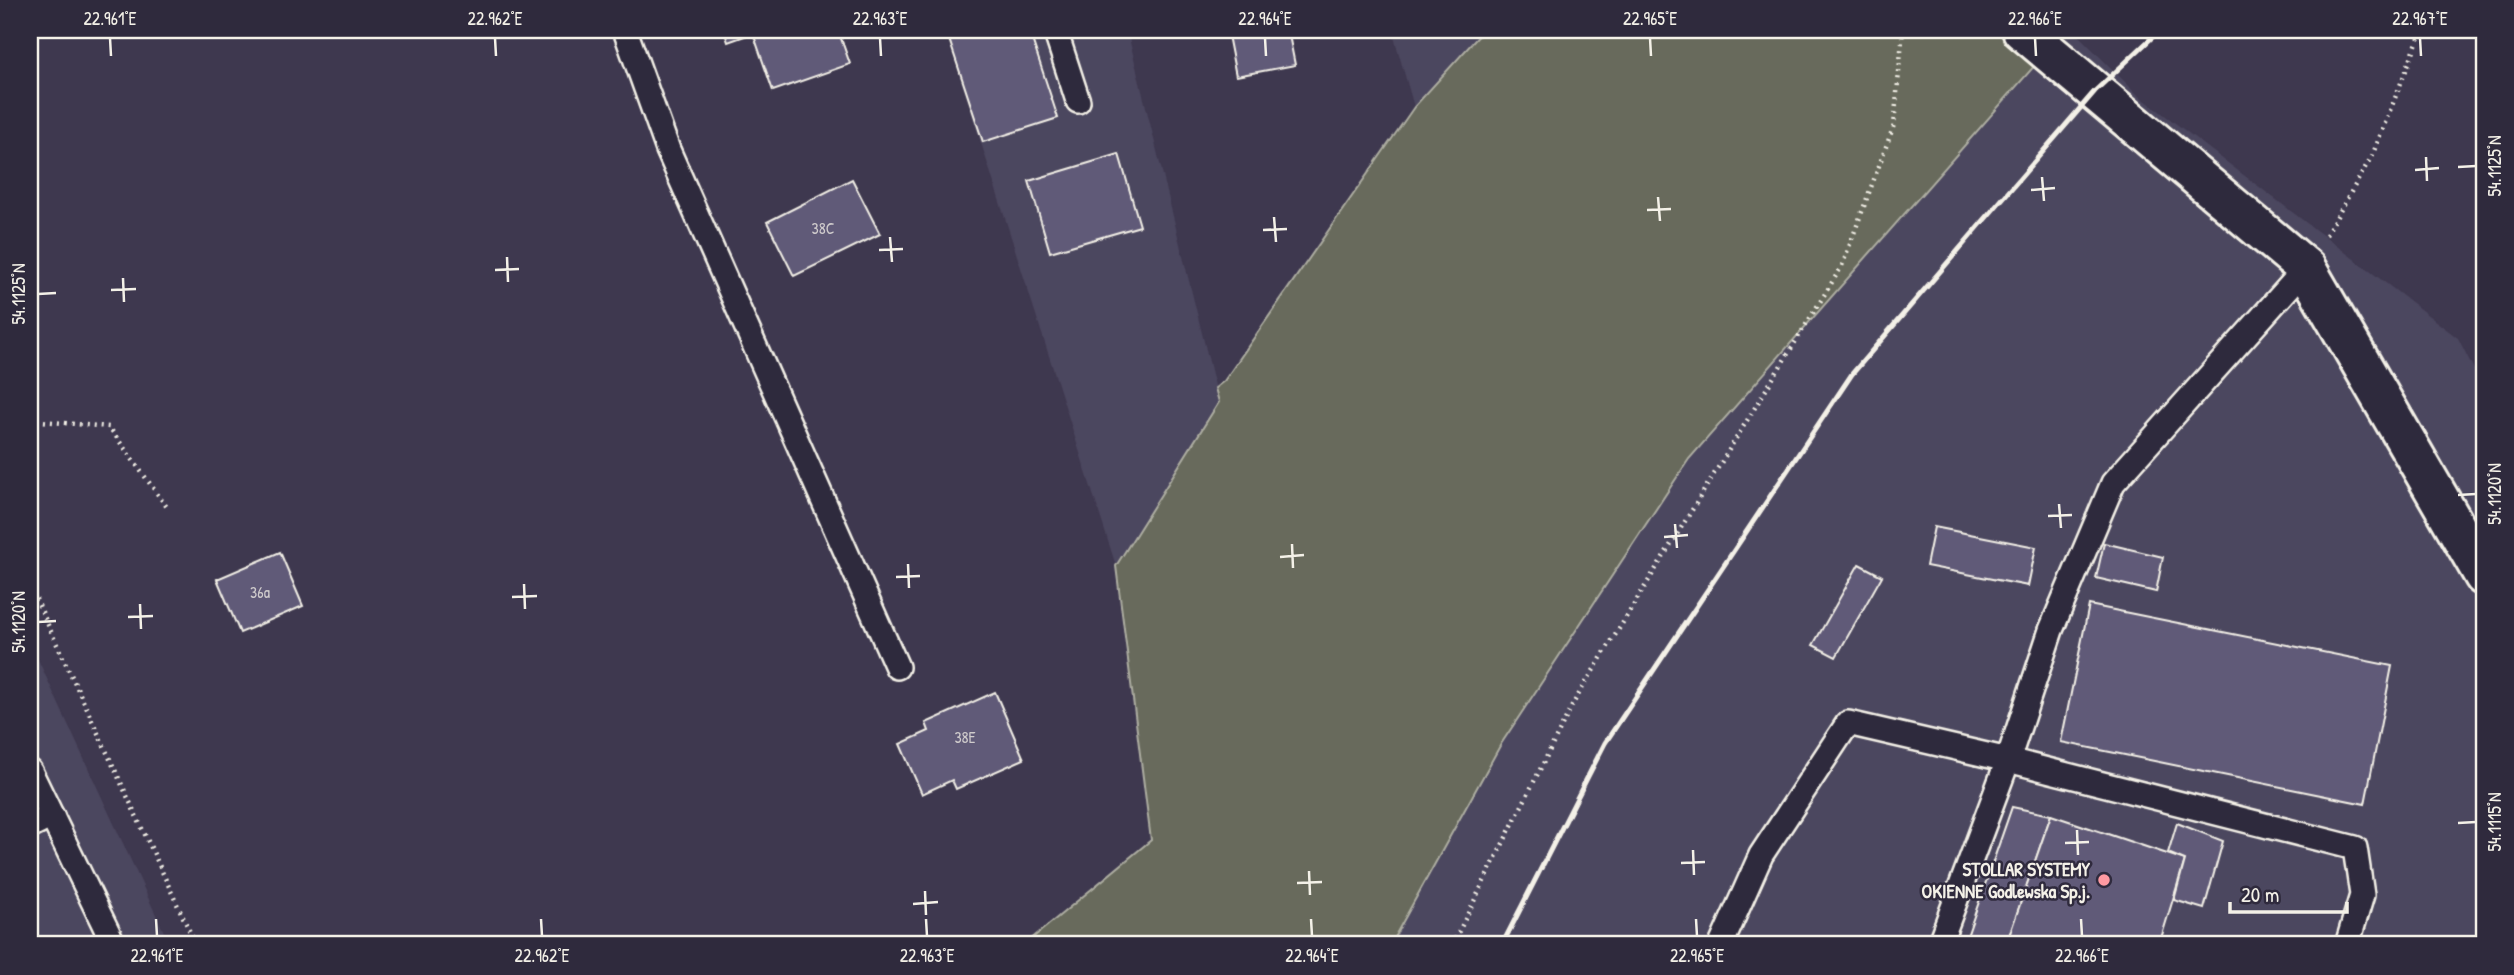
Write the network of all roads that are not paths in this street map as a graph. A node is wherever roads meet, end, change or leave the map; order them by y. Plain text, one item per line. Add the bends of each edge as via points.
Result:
1 (625, 30) edge
2 (1055, 30) edge
3 (2022, 30) edge
4 (1078, 102) dead end
5 (2306, 268) junction
6 (2484, 576) edge
7 (897, 667) dead end
8 (2008, 760) junction
9 (30, 771) edge
10 (52, 816) junction
11 (30, 827) edge
12 (114, 945) edge
13 (1721, 945) edge
14 (1939, 945) edge
15 (2347, 945) edge

1 - 7 lane via 668,150
2 - 4 lane
3 - 5 street
5 - 6 street
5 - 8 lane via 2113,483 2051,630
8 - 13 lane via 1848,723 1760,855
8 - 14 lane
8 - 15 lane via 2355,848 2362,895
9 - 10 lane
10 - 11 lane
10 - 12 lane

